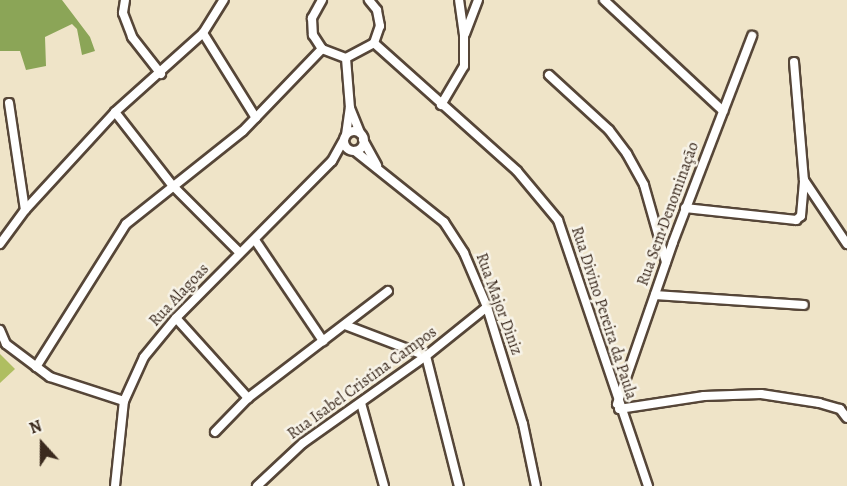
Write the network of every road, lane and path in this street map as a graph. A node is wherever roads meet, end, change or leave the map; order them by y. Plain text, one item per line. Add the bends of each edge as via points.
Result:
1 (125, 0) edge
2 (224, 0) edge
3 (322, 0) edge
4 (369, 0) edge
5 (459, 0) edge
6 (478, 0) edge
7 (604, 0) edge
8 (203, 33) junction
9 (464, 34) junction
10 (752, 36) dead end
11 (374, 43) junction
12 (322, 49) junction
13 (346, 58) junction
14 (794, 62) dead end
15 (161, 74) junction
16 (549, 75) dead end
17 (9, 103) dead end
18 (441, 105) junction
19 (350, 108) junction
20 (723, 111) junction
21 (115, 112) junction
22 (256, 118) junction
23 (362, 136) junction
24 (345, 137) junction
25 (353, 151) junction
26 (332, 161) junction
27 (377, 165) junction
28 (804, 180) junction
29 (172, 185) junction
30 (686, 208) junction
31 (25, 210) junction
32 (255, 240) junction
33 (0, 244) edge
34 (847, 244) edge
35 (240, 253) junction
36 (666, 262) junction
37 (388, 291) dead end
38 (655, 295) junction
39 (804, 305) dead end
40 (488, 307) junction
41 (176, 318) junction
42 (345, 325) junction
43 (0, 330) edge
44 (323, 341) junction
45 (426, 356) junction
46 (36, 368) junction
47 (248, 398) junction
48 (124, 401) junction
49 (360, 403) junction
50 (618, 407) junction
51 (847, 417) edge
52 (215, 432) dead end
53 (115, 486) edge
54 (257, 486) edge
55 (384, 486) edge
56 (459, 486) edge
57 (536, 486) edge
58 (648, 486) edge

1 - 15 street via 123,13 132,37
2 - 8 street
3 - 12 street via 312,18 313,35
4 - 11 street via 377,9 380,27
5 - 9 street
6 - 9 street
7 - 20 street
8 - 15 street
8 - 22 street
9 - 18 street via 464,66
10 - 20 street, Rua Sem Denominação
11 - 13 street
11 - 18 street, Rua Divino Pereira da Paula
12 - 13 street
12 - 22 street
13 - 19 street, Rua Alagoas
14 - 28 street
15 - 21 street
16 - 36 street via 609,130 627,154 644,185
17 - 31 street
18 - 50 street, Rua Divino Pereira da Paula via 518,171 558,220
19 - 23 street, Rua Alagoas
19 - 24 street, Rua Alagoas
20 - 30 street, Rua Sem Denominação
21 - 29 street
21 - 31 street
22 - 29 street
23 - 24 street
23 - 25 street
23 - 27 street, Rua Major Diniz
24 - 25 street
24 - 26 street, Rua Alagoas
25 - 26 street, Rua Alagoas
25 - 27 street, Rua Major Diniz
26 - 32 street, Rua Alagoas
27 - 40 street, Rua Major Diniz via 444,222 464,253
28 - 30 street via 801,216 796,220
28 - 34 street
29 - 35 street
29 - 46 street via 126,224
30 - 36 street, Rua Sem Denominação
31 - 33 street
32 - 35 street, Rua Alagoas
32 - 44 street
35 - 41 street, Rua Alagoas
36 - 38 street, Rua Sem Denominação
37 - 42 street
38 - 39 street
38 - 50 street, Rua Sem Denominação
40 - 45 street, Rua Isabel Cristina Campos
40 - 57 street, Rua Major Diniz via 523,424
41 - 47 street
41 - 48 street, Rua Alagoas via 144,357
42 - 44 street
42 - 45 street
43 - 46 street via 6,344
44 - 47 street
45 - 49 street, Rua Isabel Cristina Campos
45 - 56 street
46 - 48 street via 50,377
47 - 52 street
48 - 53 street, Rua Alagoas
49 - 54 street, Rua Isabel Cristina Campos via 303,443
49 - 55 street
50 - 51 street via 704,396 761,394 819,403 840,409
50 - 58 street, Rua Divino Pereira da Paula

